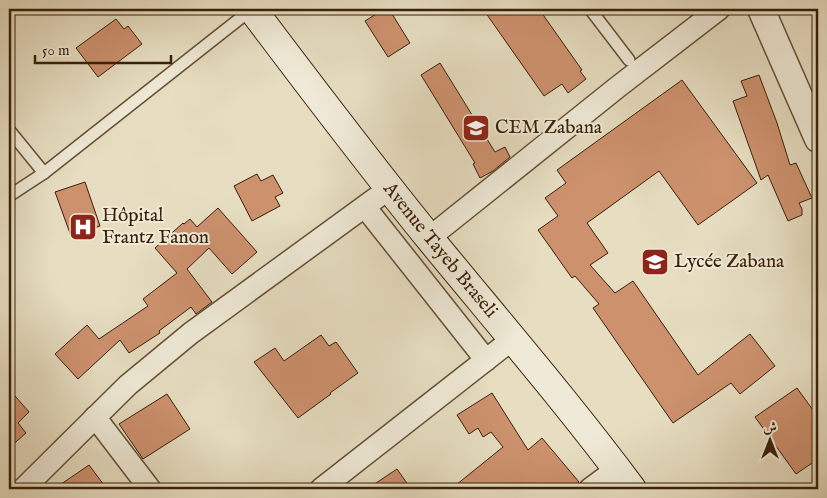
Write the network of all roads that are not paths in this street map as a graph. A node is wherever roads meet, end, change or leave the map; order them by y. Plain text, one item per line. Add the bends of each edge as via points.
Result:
1 (252, 9) edge
2 (590, 9) edge
3 (719, 9) edge
4 (762, 9) edge
5 (629, 60) dead end
6 (11, 134) edge
7 (818, 139) edge
8 (44, 173) junction
9 (390, 188) junction
10 (9, 196) edge
11 (365, 207) junction
12 (429, 238) junction
13 (514, 338) junction
14 (486, 360) junction
15 (95, 417) junction
16 (625, 479) edge
17 (23, 489) edge
18 (150, 489) edge
19 (321, 489) edge
20 (590, 489) edge

1 - 8 lane
1 - 9 main road, Avenue Tayeb Braseli
2 - 5 lane
3 - 12 street
4 - 7 street
6 - 8 lane
8 - 10 lane
9 - 11 street
9 - 12 main road, Avenue Tayeb Braseli
11 - 14 street
11 - 15 street via 192,333 128,385
12 - 13 main road, Avenue Tayeb Braseli
13 - 14 street
13 - 16 main road, Avenue Tayeb Braseli
14 - 19 street
15 - 17 street
15 - 18 street
16 - 20 street

